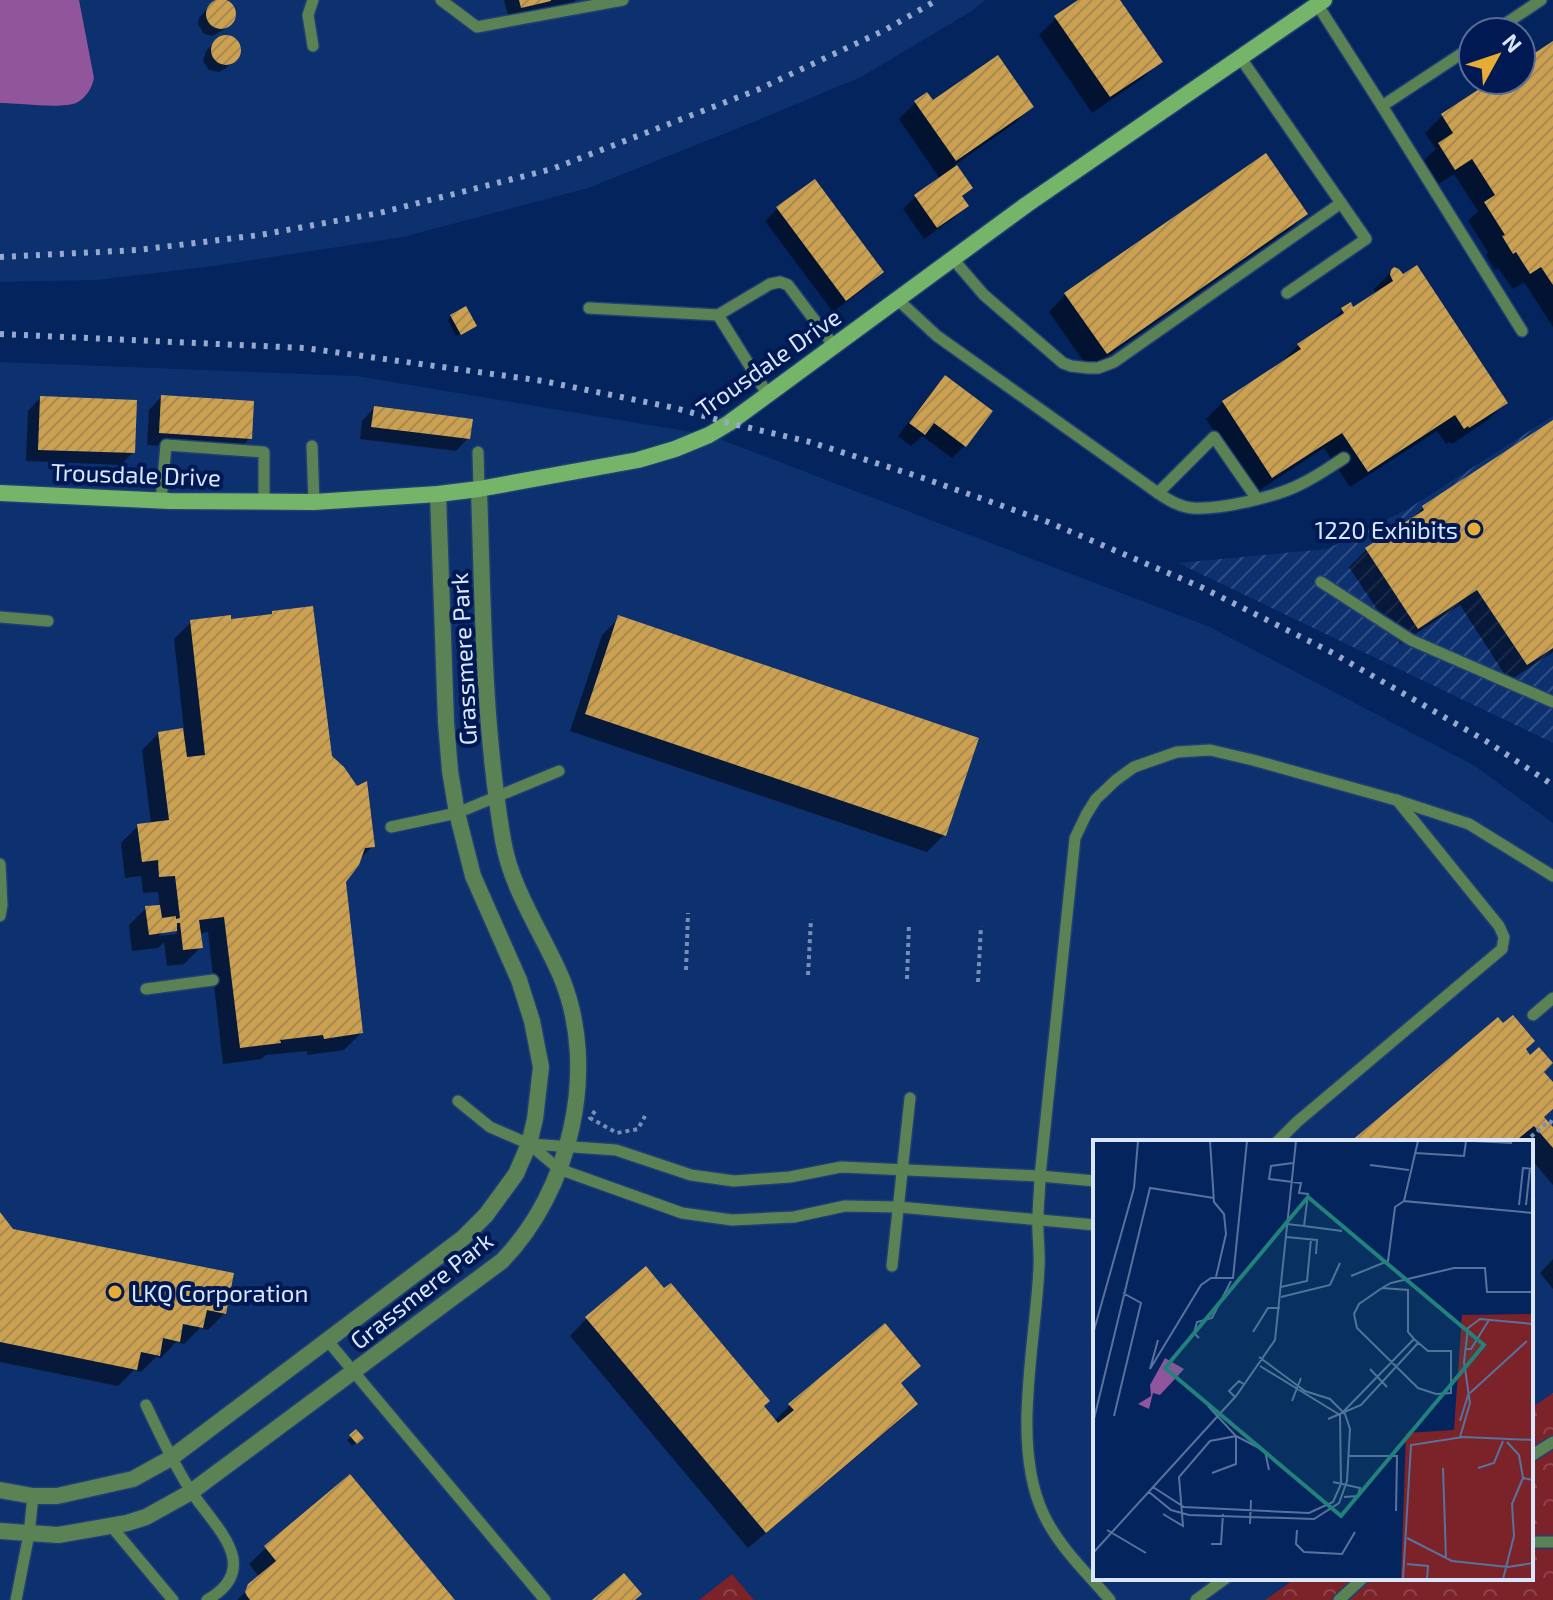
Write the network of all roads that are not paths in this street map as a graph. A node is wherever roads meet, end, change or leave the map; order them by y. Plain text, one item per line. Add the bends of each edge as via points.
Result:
1 (313, 0) edge
2 (441, 0) edge
3 (623, 0) edge
4 (1541, 0) edge
5 (1320, 2) edge
6 (1517, 16) edge
7 (313, 46) dead end
8 (1240, 57) junction
9 (1457, 57) edge
10 (1382, 106) junction
11 (1341, 203) junction
12 (952, 258) junction
13 (1287, 293) dead end
14 (897, 299) junction
15 (589, 308) dead end
16 (718, 315) junction
17 (1522, 331) dead end
18 (834, 346) junction
19 (768, 395) junction
20 (312, 446) dead end
21 (478, 452) dead end
22 (1344, 458) dead end
23 (479, 489) junction
24 (0, 493) edge
25 (1158, 493) junction
26 (438, 494) junction
27 (1257, 499) junction
28 (161, 501) junction
29 (264, 502) junction
30 (314, 502) junction
31 (1321, 582) dead end
32 (0, 617) edge
33 (48, 621) dead end
34 (1553, 702) edge
35 (559, 771) dead end
36 (496, 796) junction
37 (1396, 800) junction
38 (457, 813) junction
39 (391, 827) dead end
40 (0, 864) edge
41 (1553, 876) edge
42 (0, 916) edge
43 (213, 980) dead end
44 (146, 989) dead end
45 (1553, 998) edge
46 (1533, 1015) dead end
47 (910, 1098) dead end
48 (458, 1101) dead end
49 (1279, 1140) edge
50 (529, 1144) junction
51 (567, 1147) junction
52 (559, 1169) junction
53 (903, 1169) junction
54 (1040, 1176) junction
55 (1093, 1181) edge
56 (899, 1207) junction
57 (1038, 1220) junction
58 (1093, 1225) edge
59 (892, 1266) dead end
60 (327, 1340) junction
61 (353, 1373) junction
62 (146, 1405) dead end
63 (1553, 1442) edge
64 (1533, 1455) edge
65 (171, 1458) junction
66 (0, 1490) edge
67 (191, 1492) junction
68 (33, 1496) junction
69 (111, 1526) junction
70 (0, 1531) edge
71 (29, 1534) junction
72 (1223, 1580) edge
73 (1361, 1580) edge
74 (16, 1600) edge
75 (173, 1600) edge
76 (207, 1600) edge
77 (545, 1600) edge
78 (1110, 1600) edge
79 (1196, 1600) edge
80 (1339, 1600) edge

1 - 7 lane via 308,15
2 - 3 lane via 477,27
4 - 6 lane
5 - 8 street, Trousdale Drive
5 - 10 lane
8 - 11 lane
8 - 12 street, Trousdale Drive
9 - 10 lane
10 - 17 lane
11 - 12 lane via 1114,362 1098,368 1071,366 1056,358 984,295
11 - 13 lane via 1366,239
12 - 14 street, Trousdale Drive
14 - 18 street, Trousdale Drive
14 - 25 lane via 937,336
15 - 16 lane
16 - 18 lane via 780,282 788,285
16 - 19 lane
18 - 19 street, Trousdale Drive
19 - 23 street, Trousdale Drive via 709,435 675,449
20 - 30 lane
21 - 23 lane
22 - 27 lane via 1301,485
23 - 26 street, Trousdale Drive
23 - 36 street, Grassmere Park
24 - 28 street, Trousdale Drive
25 - 27 lane via 1191,508
25 - 27 lane via 1214,437
26 - 30 street, Trousdale Drive
26 - 38 street, Grassmere Park via 446,722
28 - 29 street, Trousdale Drive
28 - 29 lane via 166,445 264,452
29 - 30 street, Trousdale Drive
31 - 34 lane via 1411,640
32 - 33 lane
35 - 36 lane
36 - 38 lane
36 - 51 street, Grassmere Park via 504,846 564,984 573,1017 577,1107
37 - 41 lane via 1469,824
37 - 49 lane via 1499,926 1502,949
37 - 54 lane via 1205,750 1166,754 1134,767 1096,799 1075,838
38 - 39 lane
38 - 50 street, Grassmere Park via 473,876 532,1021 541,1067
40 - 42 lane
43 - 44 lane
45 - 46 lane
47 - 53 lane
48 - 50 lane via 490,1127
50 - 51 lane
50 - 52 lane
50 - 60 street, Grassmere Park via 516,1174 463,1238
51 - 52 street, Grassmere Park
51 - 53 lane via 616,1150 691,1175 734,1181 841,1167
52 - 56 lane via 682,1213 732,1220 794,1217 845,1206
52 - 61 street, Grassmere Park via 547,1199 502,1261
53 - 54 lane
53 - 56 lane
54 - 55 lane
54 - 57 lane
56 - 57 lane
56 - 59 lane
57 - 58 lane
57 - 78 lane via 1028,1465 1049,1525
60 - 61 lane
60 - 65 street, Grassmere Park
61 - 67 street, Grassmere Park
61 - 77 lane
62 - 65 lane
63 - 64 lane
65 - 67 lane
65 - 68 street, Grassmere Park via 133,1479 57,1496
66 - 68 street, Grassmere Park
67 - 69 street, Grassmere Park via 146,1517
67 - 76 lane via 218,1525 232,1556 230,1578
68 - 71 lane
69 - 71 street, Grassmere Park
69 - 75 lane
70 - 71 street, Grassmere Park
71 - 74 lane
72 - 79 lane
73 - 80 lane

